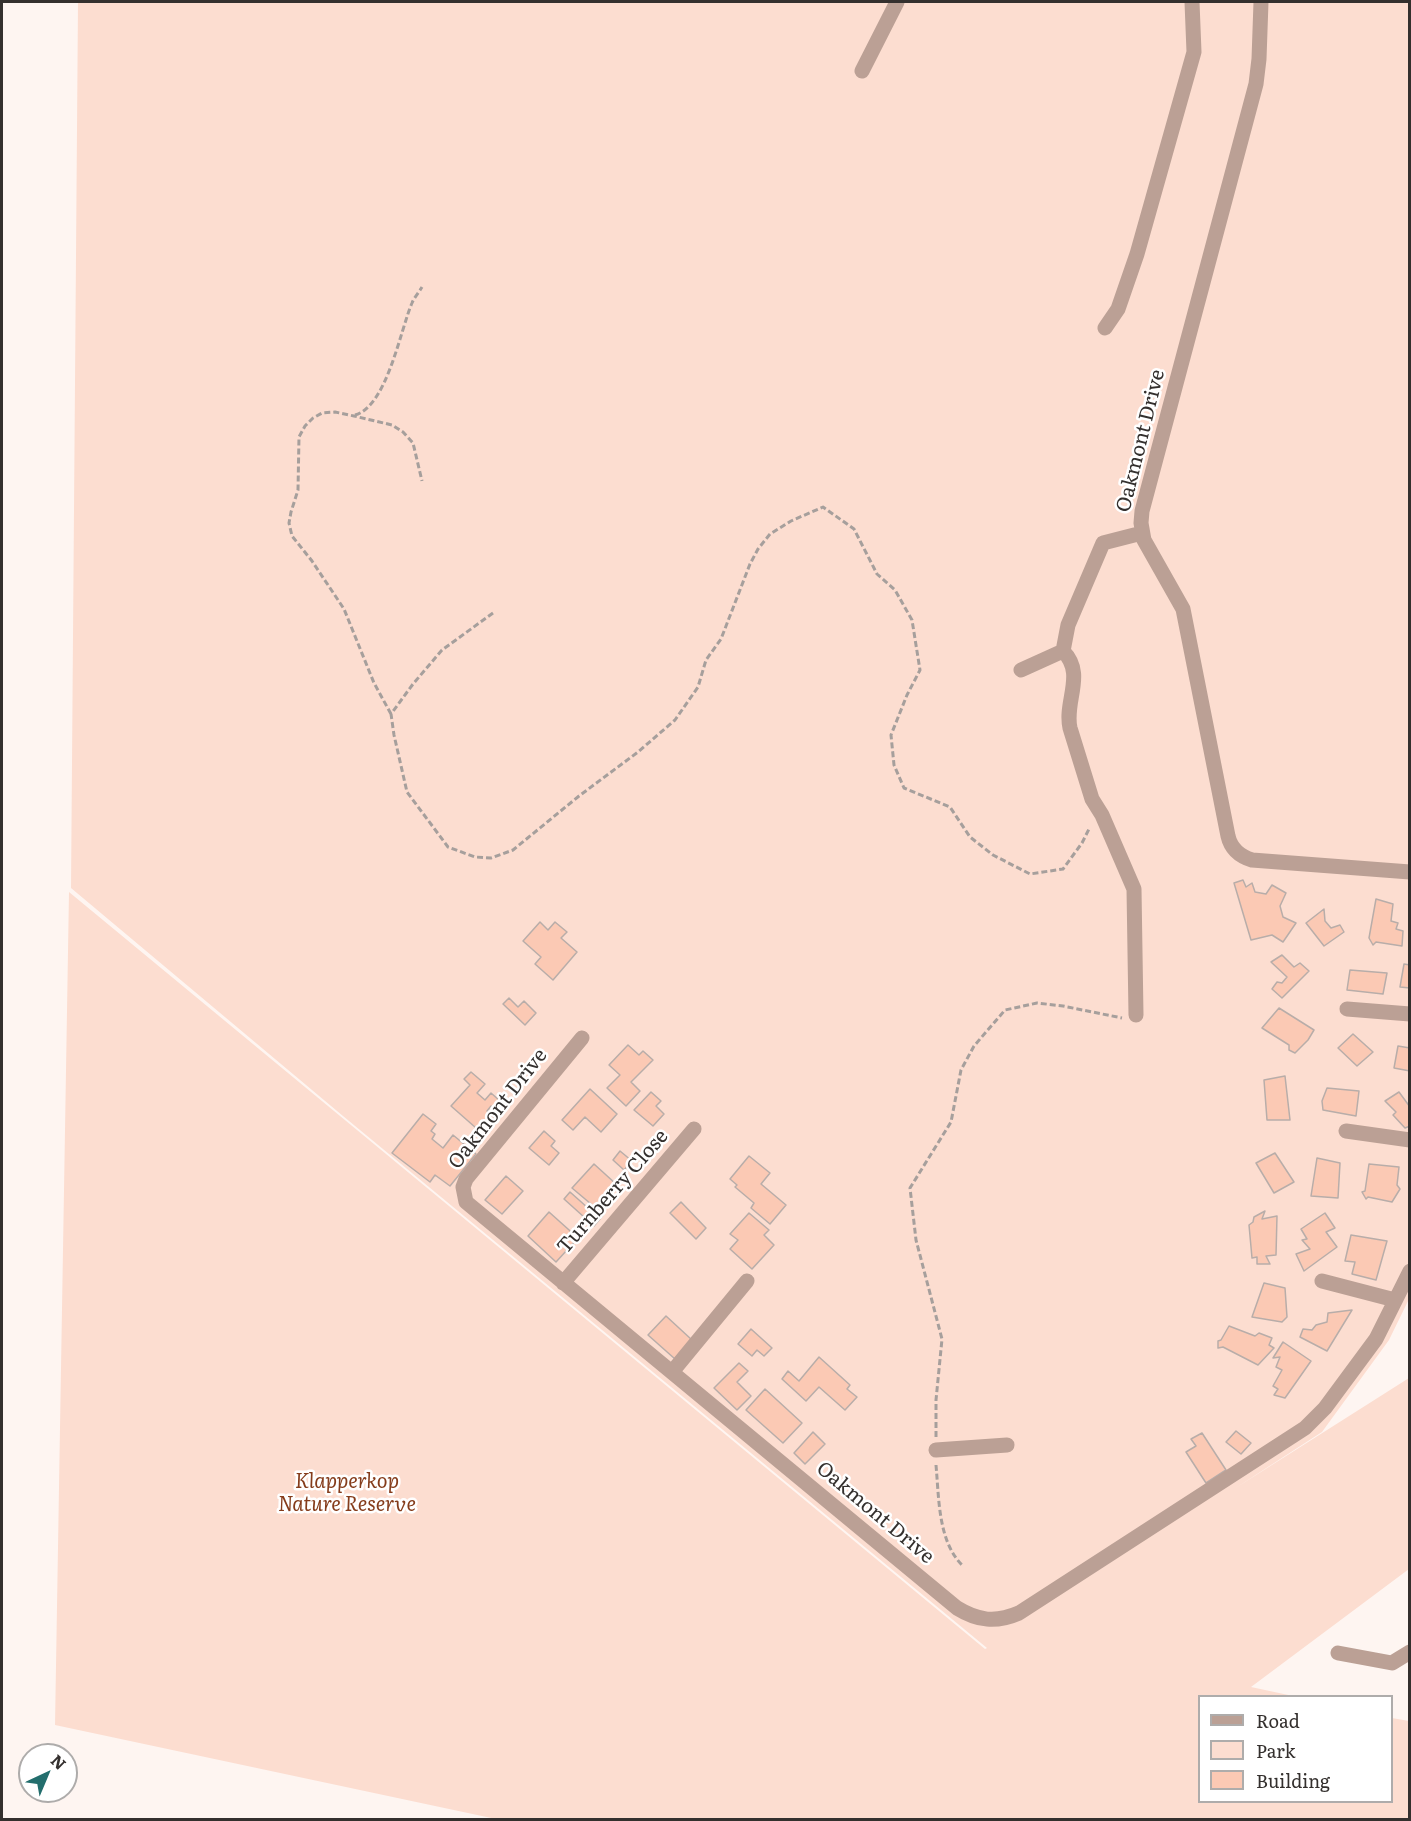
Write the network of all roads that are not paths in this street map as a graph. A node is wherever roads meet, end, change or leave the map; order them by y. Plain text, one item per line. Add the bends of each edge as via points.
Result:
1 (897, 2) edge
2 (1192, 2) edge
3 (1261, 2) edge
4 (862, 71) dead end
5 (1105, 328) dead end
6 (1142, 533) junction
7 (1064, 651) junction
8 (1021, 669) dead end
9 (1410, 872) edge
10 (1347, 1009) dead end
11 (1410, 1014) edge
12 (1136, 1015) road end
13 (582, 1038) dead end
14 (694, 1129) dead end
15 (1346, 1131) dead end
16 (1410, 1140) edge
17 (1410, 1271) edge
18 (747, 1281) dead end
19 (1322, 1281) dead end
20 (563, 1282) junction
21 (1395, 1300) junction
22 (672, 1372) junction
23 (1006, 1445) dead end
24 (936, 1450) road end
25 (1410, 1652) edge
26 (1338, 1653) dead end

1 - 4 street
2 - 5 street via 1194,52 1137,254 1118,309
3 - 6 street, Oakmont Drive via 1254,91 1142,512
6 - 7 street via 1103,543 1068,625
6 - 9 street, Oakmont Drive via 1183,609 1228,836 1235,851 1252,860
7 - 8 street
7 - 12 street via 1075,677 1068,717 1092,799 1134,889
10 - 11 street
13 - 20 street, Oakmont Drive via 463,1187 470,1206
14 - 20 street, Turnberry Close
15 - 16 street
17 - 21 street, Oakmont Drive
18 - 22 street
19 - 21 street
20 - 22 street, Oakmont Drive
21 - 22 street, Oakmont Drive via 1376,1339 1325,1408 1305,1428 1019,1613 996,1620 976,1618 957,1608
23 - 24 street
25 - 26 street via 1392,1663

